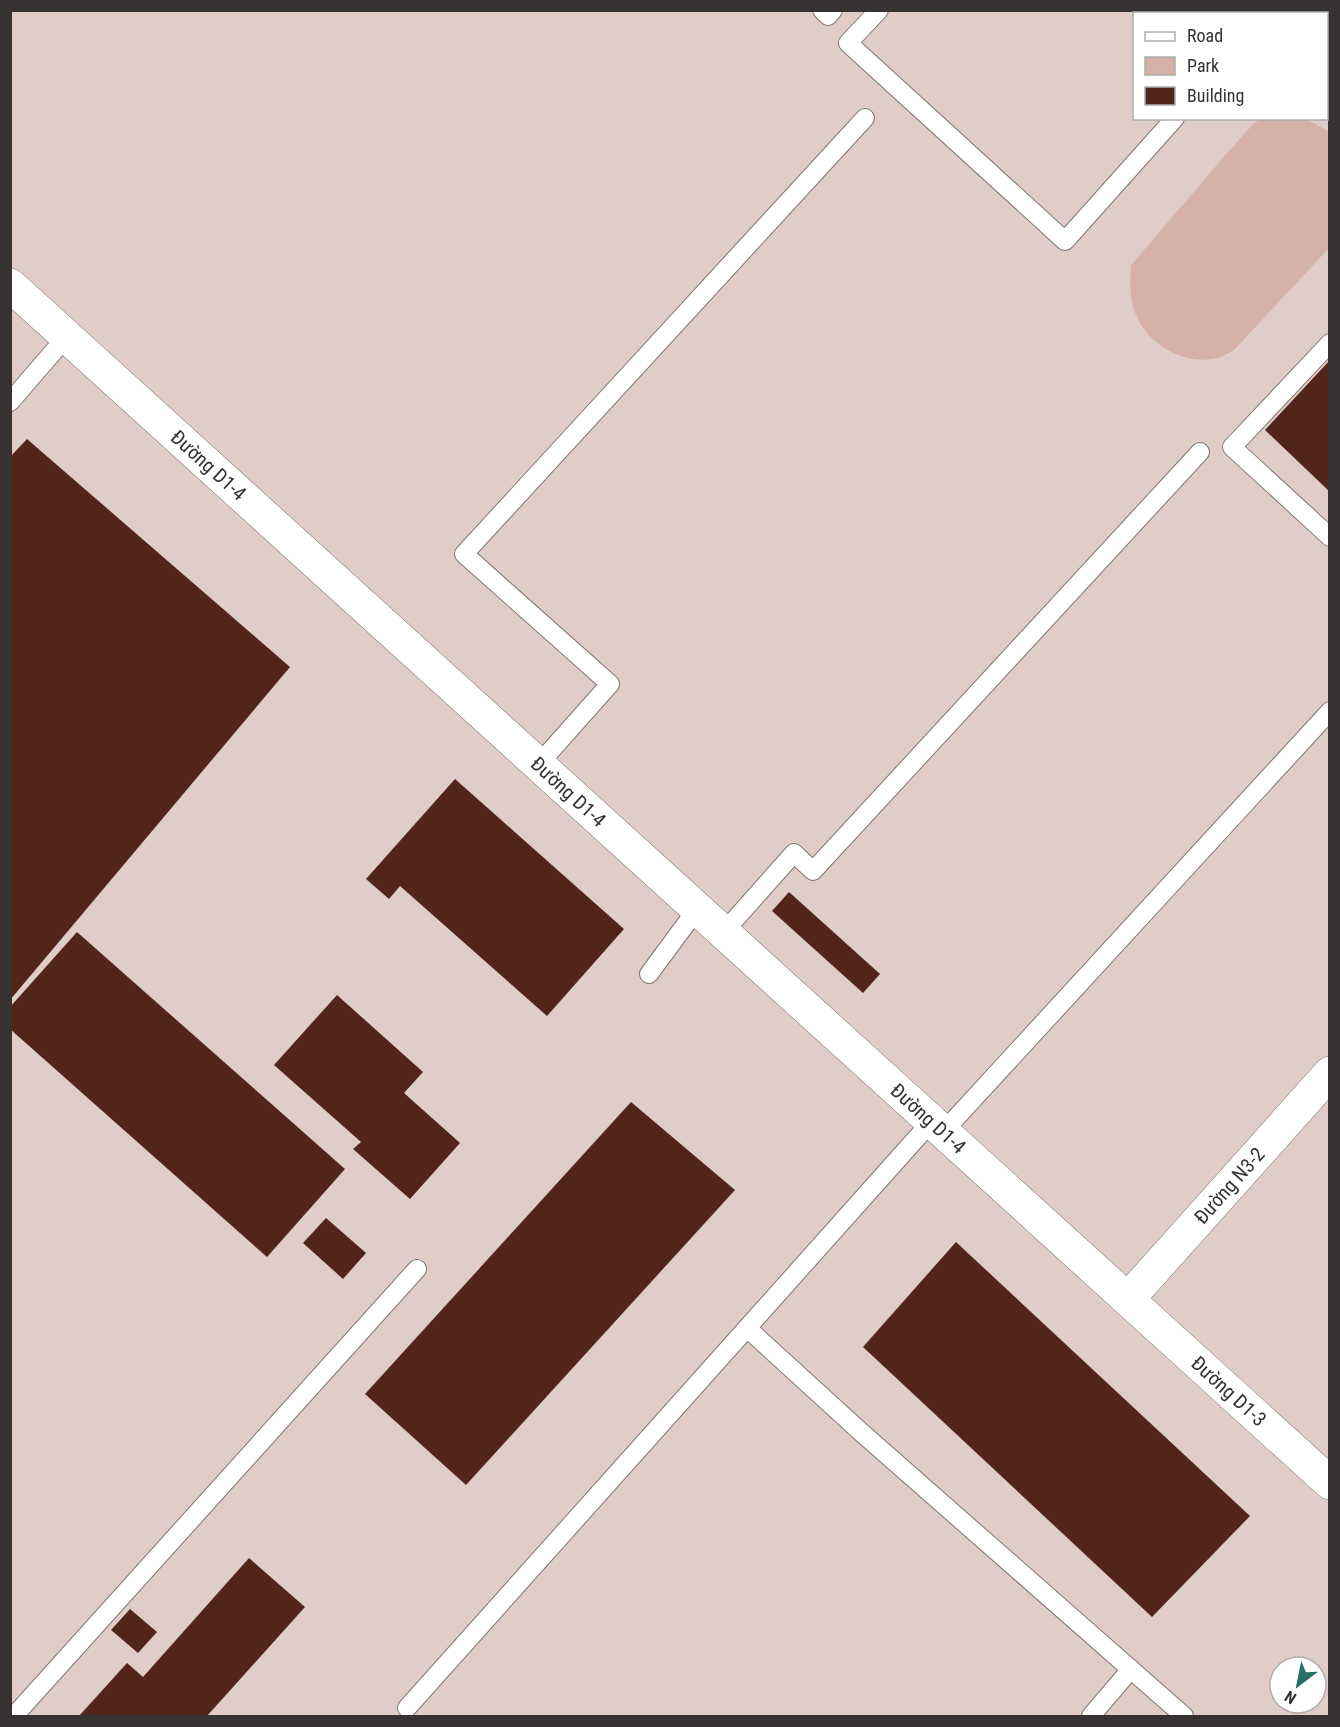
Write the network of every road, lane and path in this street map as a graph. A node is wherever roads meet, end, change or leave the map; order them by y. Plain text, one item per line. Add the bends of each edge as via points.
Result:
1 (822, 10) edge
2 (833, 10) edge
3 (879, 10) edge
4 (866, 118) dead end
5 (1173, 120) edge
6 (10, 285) edge
7 (67, 336) junction
8 (1329, 343) edge
9 (10, 402) edge
10 (1200, 452) dead end
11 (1329, 537) edge
12 (1329, 711) edge
13 (538, 765) junction
14 (697, 909) junction
15 (723, 933) junction
16 (649, 974) dead end
17 (1329, 1073) edge
18 (937, 1127) junction
19 (417, 1269) dead end
20 (1128, 1299) junction
21 (747, 1328) junction
22 (1329, 1483) edge
23 (1131, 1669) junction
24 (407, 1708) dead end
25 (14, 1716) edge
26 (1091, 1716) edge
27 (1184, 1716) edge

1 - 2 lane via 828,16
3 - 5 lane via 848,44 1065,241
4 - 13 lane via 464,554 610,684
6 - 7 street, Đường D1-4
7 - 9 lane
7 - 13 street, Đường D1-4
8 - 11 lane via 1232,447
10 - 15 lane via 813,871 794,853
12 - 18 lane
13 - 14 street, Đường D1-4
14 - 15 street, Đường D1-4
14 - 16 lane
15 - 18 street, Đường D1-4
17 - 20 street, Đường N3-2
18 - 20 street, Đường D1-4
18 - 21 lane
19 - 25 lane
20 - 22 street, Đường D1-3
21 - 23 lane
21 - 24 lane
23 - 26 lane
23 - 27 lane

